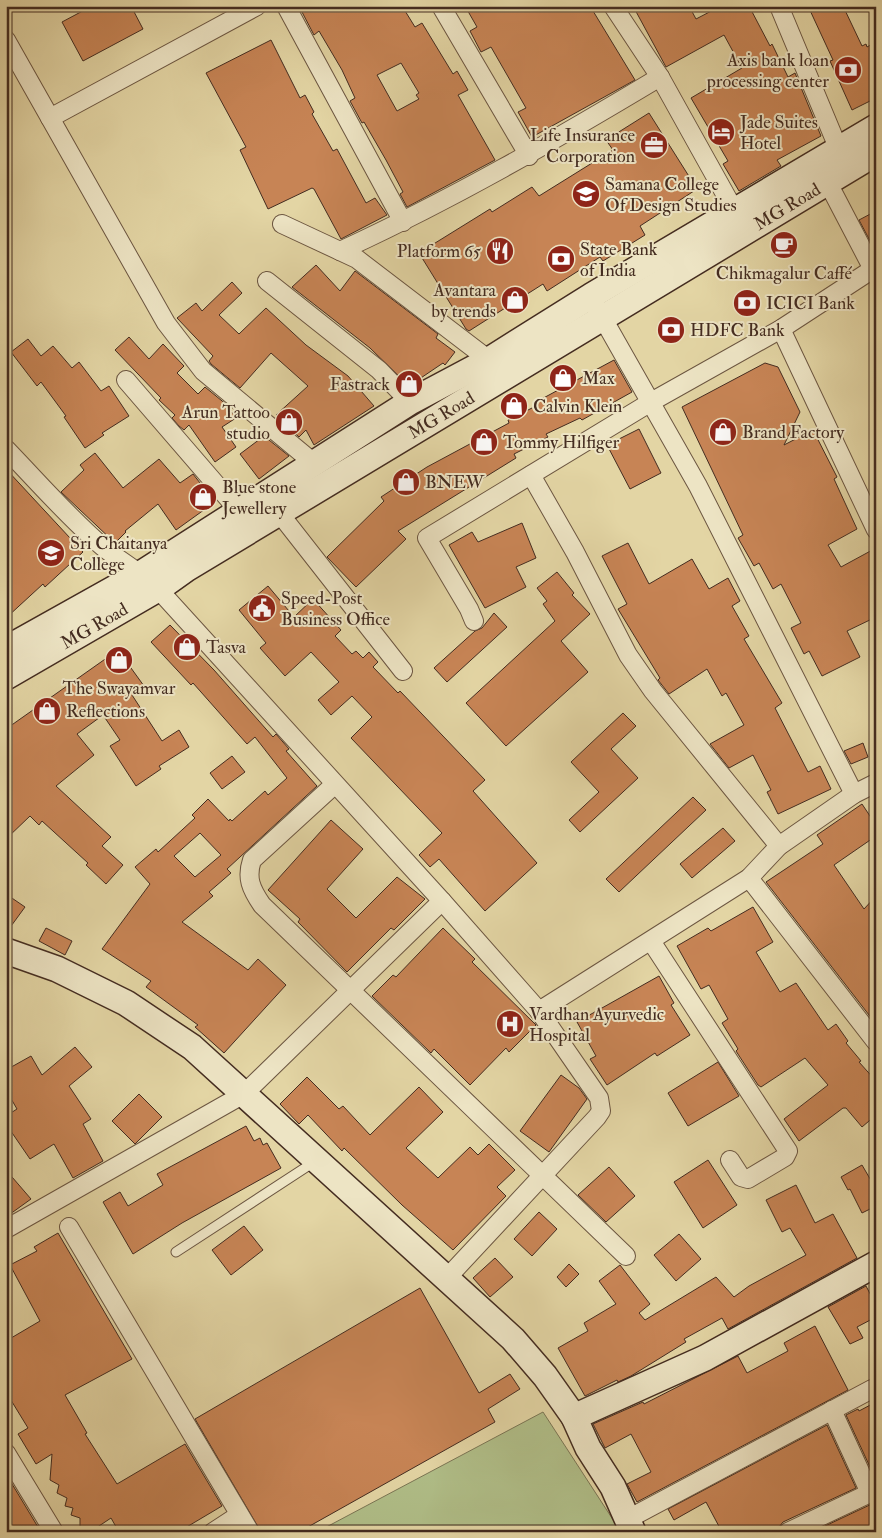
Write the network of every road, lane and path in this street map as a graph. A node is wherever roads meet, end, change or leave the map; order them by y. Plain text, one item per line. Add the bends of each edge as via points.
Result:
1 (257, 6) edge
2 (286, 6) edge
3 (441, 6) edge
4 (613, 6) edge
5 (779, 6) edge
6 (6, 40) edge
7 (660, 77) junction
8 (50, 118) junction
9 (876, 127) edge
10 (839, 150) junction
11 (876, 153) edge
12 (529, 156) junction
13 (828, 183) junction
14 (734, 210) junction
15 (403, 222) junction
16 (282, 224) dead end
17 (340, 251) junction
18 (874, 272) edge
19 (267, 280) dead end
20 (591, 296) junction
21 (603, 319) junction
22 (781, 329) junction
23 (488, 360) junction
24 (126, 380) dead end
25 (441, 385) junction
26 (410, 402) junction
27 (652, 402) junction
28 (455, 408) junction
29 (6, 449) edge
30 (315, 464) junction
31 (531, 475) junction
32 (239, 511) junction
33 (280, 514) junction
34 (876, 530) edge
35 (150, 581) junction
36 (474, 621) dead end
37 (6, 648) edge
38 (404, 671) dead end
39 (6, 677) edge
40 (876, 783) edge
41 (334, 785) junction
42 (854, 794) junction
43 (779, 846) junction
44 (749, 878) junction
45 (442, 900) junction
46 (651, 941) junction
47 (6, 951) edge
48 (351, 990) junction
49 (539, 1011) junction
50 (876, 1042) edge
51 (244, 1094) junction
52 (316, 1160) junction
53 (730, 1160) dead end
54 (541, 1177) junction
55 (70, 1227) dead end
56 (6, 1229) edge
57 (176, 1252) dead end
58 (626, 1256) dead end
59 (875, 1266) edge
60 (446, 1278) junction
61 (872, 1389) dead end
62 (832, 1410) junction
63 (574, 1417) junction
64 (6, 1453) edge
65 (873, 1493) edge
66 (240, 1515) junction
67 (631, 1525) edge
68 (54, 1532) edge
69 (213, 1532) edge
70 (250, 1532) edge
71 (788, 1532) edge

1 - 8 street
2 - 15 street
3 - 12 street
4 - 7 street
5 - 10 street
6 - 8 street
7 - 12 street
7 - 14 street
8 - 30 street via 166,324 203,371
9 - 10 main road, MG Road
10 - 14 main road, MG Road
11 - 13 main road, MG Road
12 - 15 street
13 - 18 street
13 - 21 main road, MG Road
14 - 20 main road, MG Road
15 - 17 street
16 - 17 street
17 - 23 street via 357,260
18 - 22 street
19 - 26 street via 379,370
20 - 21 street
20 - 23 main road, MG Road
21 - 27 street
21 - 28 main road, MG Road
22 - 27 street
22 - 34 street
23 - 25 main road, MG Road
24 - 32 street
25 - 26 main road, MG Road
25 - 28 main road
26 - 30 main road, MG Road
27 - 31 street
27 - 42 street
28 - 33 main road, MG Road
29 - 35 street via 71,517 105,548
30 - 32 main road, MG Road
31 - 36 street via 428,538
31 - 43 street via 628,655 653,691
32 - 35 main road, MG Road
33 - 35 main road, MG Road via 186,569
33 - 38 street
35 - 37 main road, MG Road
35 - 39 main road, MG Road
35 - 41 street
40 - 42 street
41 - 45 street
41 - 48 street via 252,860 248,873 251,889 262,905
42 - 43 street
43 - 44 street
44 - 46 street
44 - 50 street
45 - 48 street
45 - 49 street
46 - 49 street
46 - 53 street via 788,1151 785,1157 748,1179 741,1177
47 - 51 main road via 57,969 126,1003 192,1047
48 - 51 street
48 - 54 street
49 - 54 street via 601,1104 597,1117
51 - 52 main road
51 - 56 street
52 - 57 lane
52 - 60 main road
54 - 58 street
54 - 60 street
55 - 66 street
59 - 63 main road via 705,1358
60 - 63 main road via 513,1339
61 - 62 street
62 - 65 street
62 - 67 street
63 - 67 main road via 588,1448 614,1487
64 - 68 street
65 - 71 street
66 - 69 street
66 - 70 street

